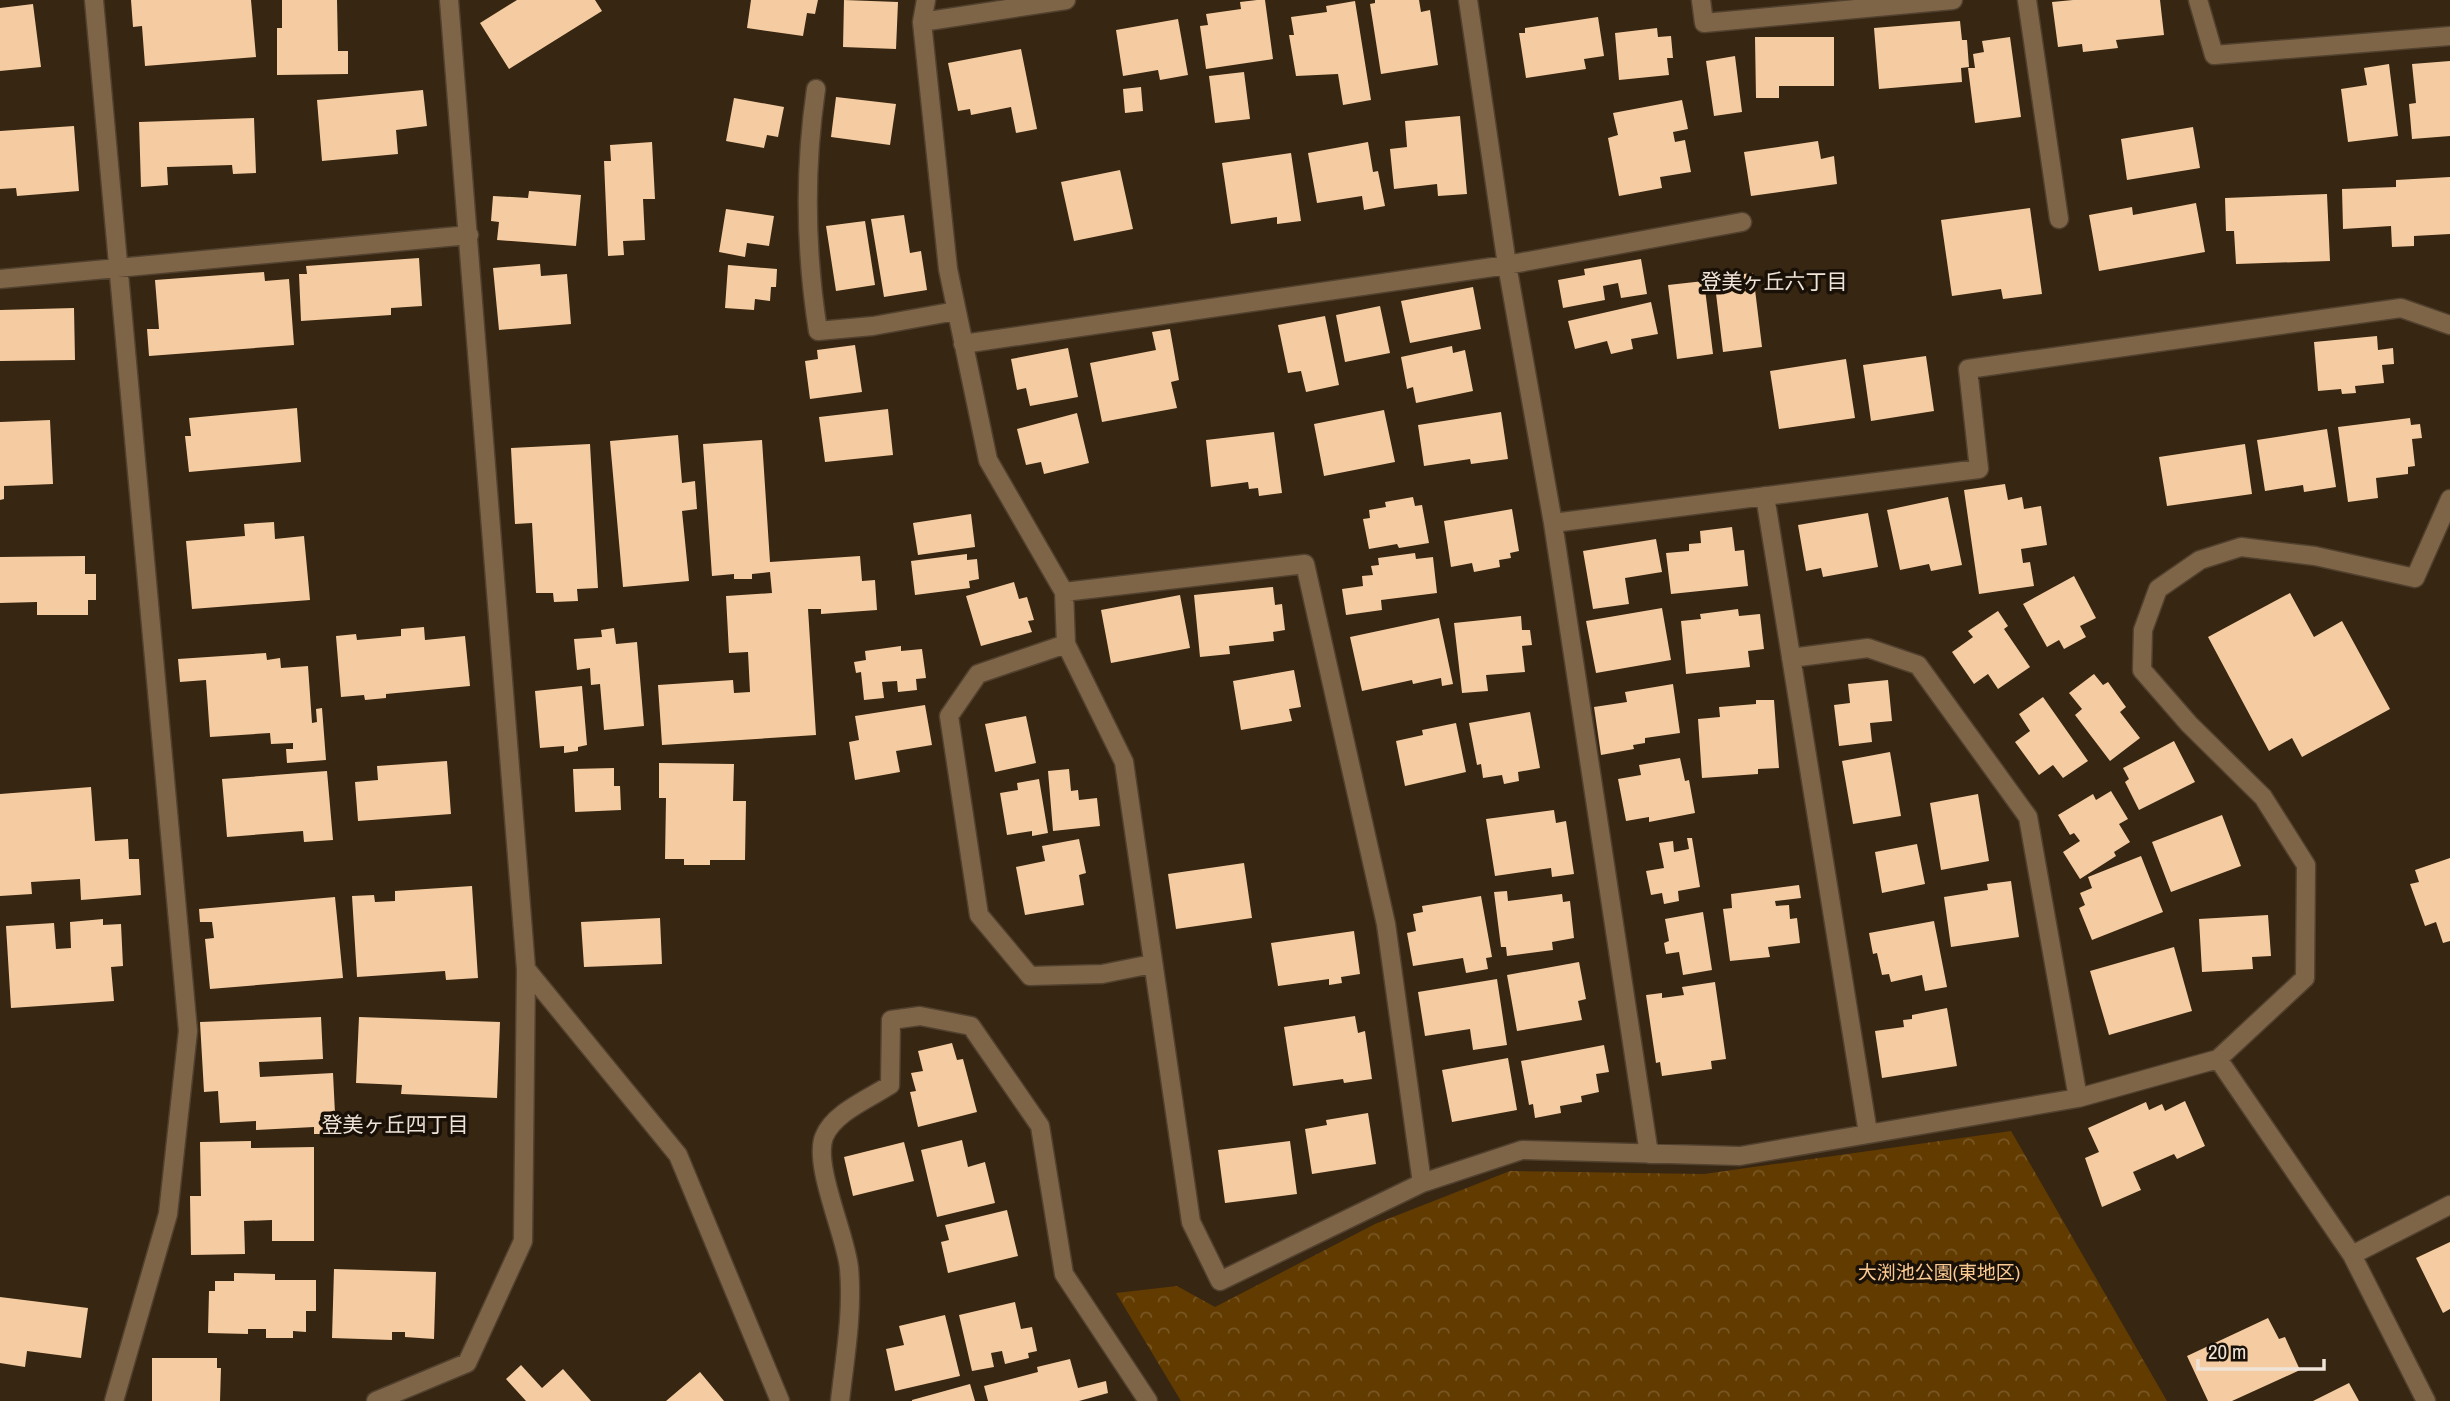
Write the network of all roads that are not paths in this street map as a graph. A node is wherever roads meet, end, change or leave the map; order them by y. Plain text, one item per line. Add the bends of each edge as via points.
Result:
1 (93, 0) edge
2 (449, 0) edge
3 (926, 0) edge
4 (1066, 0) edge
5 (1468, 0) edge
6 (1701, 0) edge
7 (1953, 0) edge
8 (2027, 0) edge
9 (2198, 0) edge
10 (922, 22) junction
11 (2450, 36) edge
12 (816, 89) dead end
13 (2059, 219) dead end
14 (1742, 222) dead end
15 (468, 235) junction
16 (1507, 265) junction
17 (120, 266) junction
18 (0, 279) edge
19 (956, 311) junction
20 (2450, 325) edge
21 (963, 344) junction
22 (1765, 496) junction
23 (2450, 499) edge
24 (1553, 523) junction
25 (1064, 592) junction
26 (1066, 644) junction
27 (1791, 658) junction
28 (1152, 964) junction
29 (526, 969) junction
30 (2218, 1059) junction
31 (2078, 1098) junction
32 (1868, 1133) junction
33 (1649, 1154) junction
34 (1422, 1183) junction
35 (2450, 1205) edge
36 (2352, 1255) junction
37 (114, 1401) edge
38 (376, 1401) edge
39 (780, 1401) edge
40 (840, 1401) edge
41 (1148, 1401) edge
42 (2426, 1401) edge

1 - 17 street
2 - 15 street
3 - 10 street
4 - 10 street
5 - 16 street
6 - 7 street via 1704,23
8 - 13 street
9 - 11 street via 2214,55
10 - 19 street
12 - 19 street via 806,195 808,266 818,331
14 - 16 street
15 - 17 street
15 - 29 street
16 - 21 street
16 - 24 street
17 - 18 street
17 - 37 street via 188,1031 168,1214
19 - 21 street
20 - 22 street via 2401,308 1968,369 1979,469
21 - 25 street via 988,460
22 - 24 street
22 - 27 street
23 - 30 street via 2415,578 2315,556 2241,547 2200,560 2158,589 2143,630 2142,670 2263,797 2306,865 2305,978
24 - 33 street
25 - 26 street
25 - 34 street via 1305,564 1386,924
26 - 28 street via 1124,762
26 - 28 street via 978,674 949,716 979,915 1030,976 1102,974
27 - 31 street via 1868,648 1918,665 2028,817
27 - 32 street
28 - 34 street via 1191,1222 1220,1281
29 - 38 street via 523,1241 467,1363
29 - 39 street via 678,1155
30 - 31 street
30 - 36 street
31 - 32 street
32 - 33 street via 1740,1156
33 - 34 street via 1522,1150
35 - 36 street
36 - 42 street
40 - 41 street via 849,1267 822,1160 824,1137 840,1118 890,1085 891,1020 920,1016 971,1026 1040,1126 1065,1274

